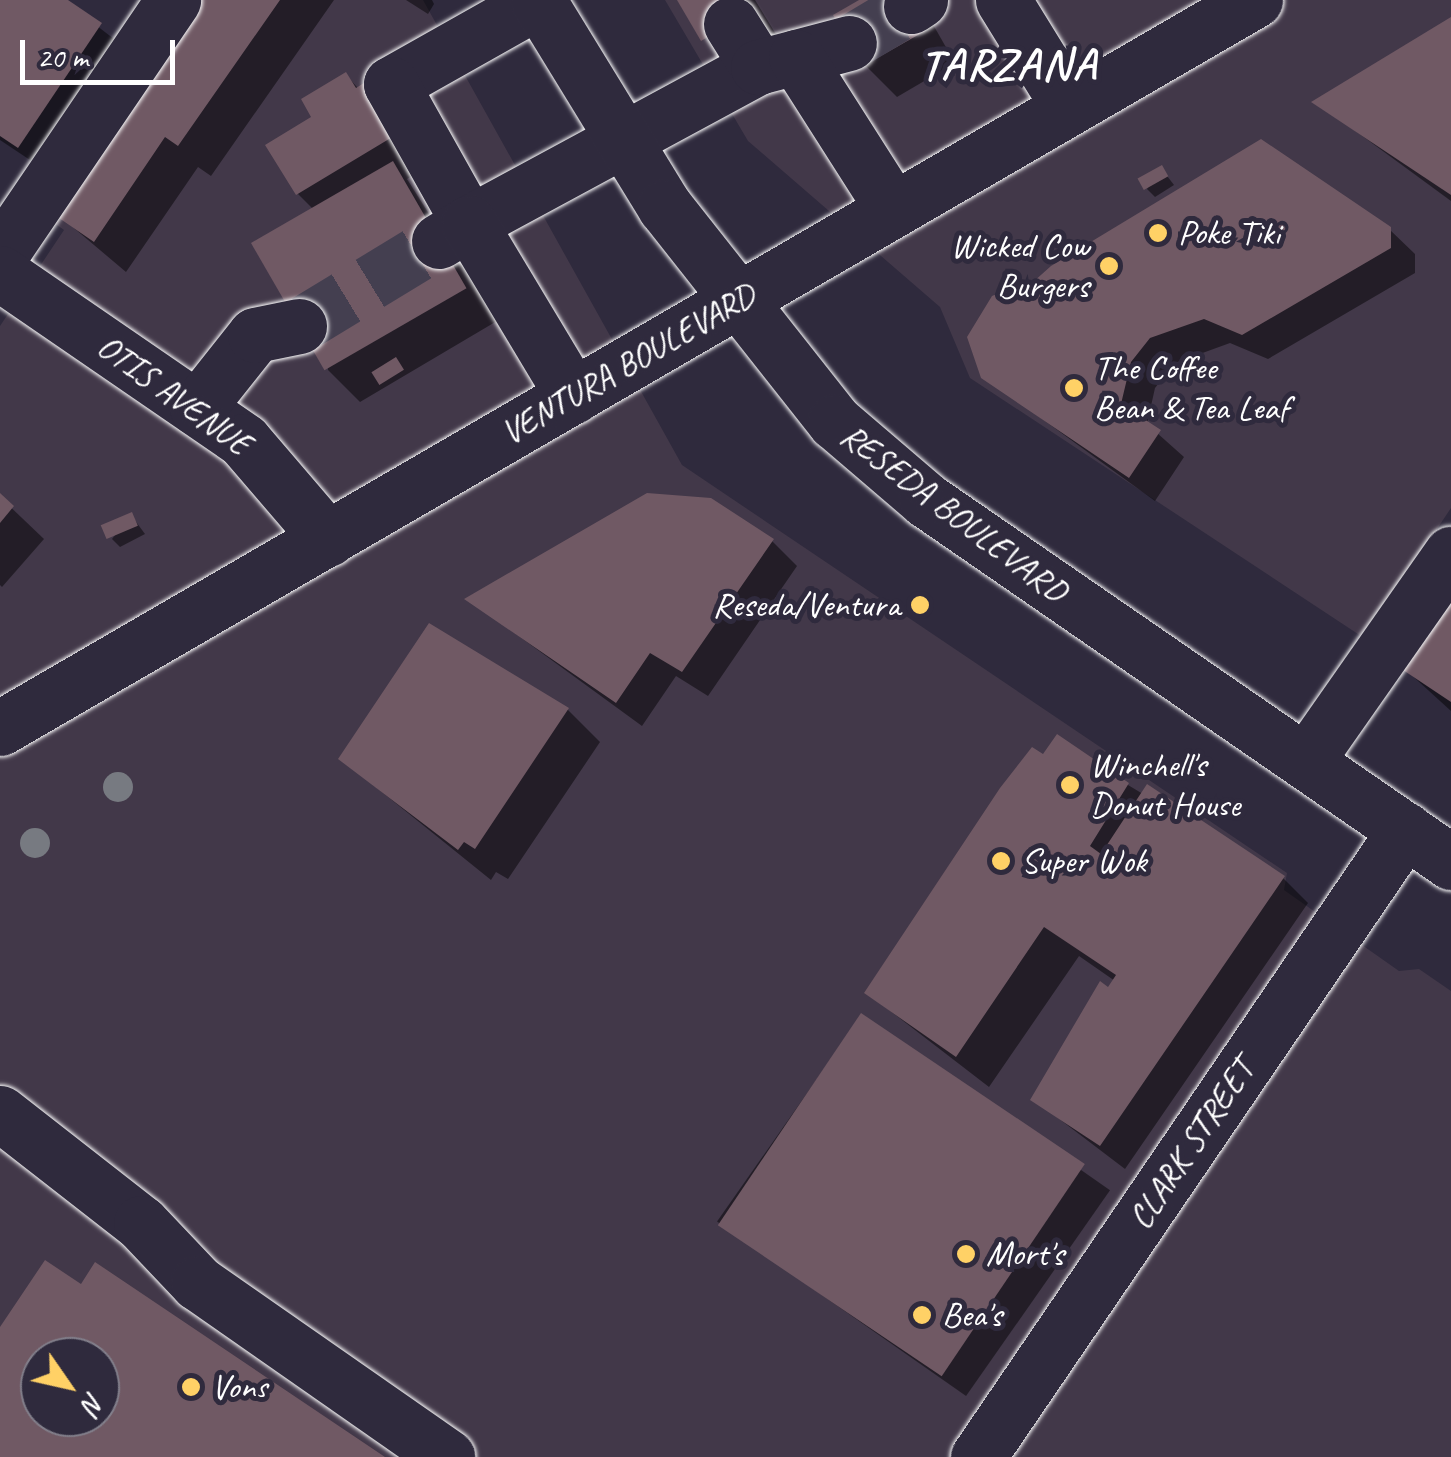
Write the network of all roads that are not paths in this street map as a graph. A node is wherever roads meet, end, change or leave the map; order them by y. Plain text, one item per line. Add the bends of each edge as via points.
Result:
1 (173, 0) edge
2 (539, 0) edge
3 (1003, 0) edge
4 (1255, 0) edge
5 (849, 43) tunnel mouth
6 (762, 49) junction
7 (1069, 107) junction
8 (620, 135) junction
9 (893, 209) junction
10 (454, 232) junction
11 (4, 280) edge
12 (733, 304) junction
13 (299, 326) tunnel mouth
14 (572, 396) junction
15 (197, 408) junction
16 (328, 539) junction
17 (1451, 554) edge
18 (0, 728) edge
19 (1306, 761) junction
20 (1405, 830) junction
21 (1451, 862) edge
22 (0, 1113) edge
23 (447, 1457) edge
24 (978, 1457) edge

1 - 11 main road
2 - 8 main road, RESEDA BOULEVARD
2 - 10 main road via 392,84
3 - 7 main road
4 - 7 main road, VENTURA BOULEVARD
5 - 6 main road
6 - 8 main road
6 - 9 main road
7 - 9 main road, VENTURA BOULEVARD
8 - 10 main road
8 - 12 main road, RESEDA BOULEVARD
9 - 12 main road, VENTURA BOULEVARD
10 - 14 main road
11 - 15 main road, OTIS AVENUE
12 - 14 main road, VENTURA BOULEVARD
12 - 19 main road, RESEDA BOULEVARD via 835,422 926,500
13 - 15 main road via 255,335
14 - 16 main road, VENTURA BOULEVARD
15 - 16 main road, OTIS AVENUE via 254,451
16 - 18 main road, VENTURA BOULEVARD
17 - 19 main road
19 - 20 main road, RESEDA BOULEVARD
20 - 21 main road, RESEDA BOULEVARD
20 - 24 main road, CLARK STREET
22 - 23 main road via 141,1223 198,1283

